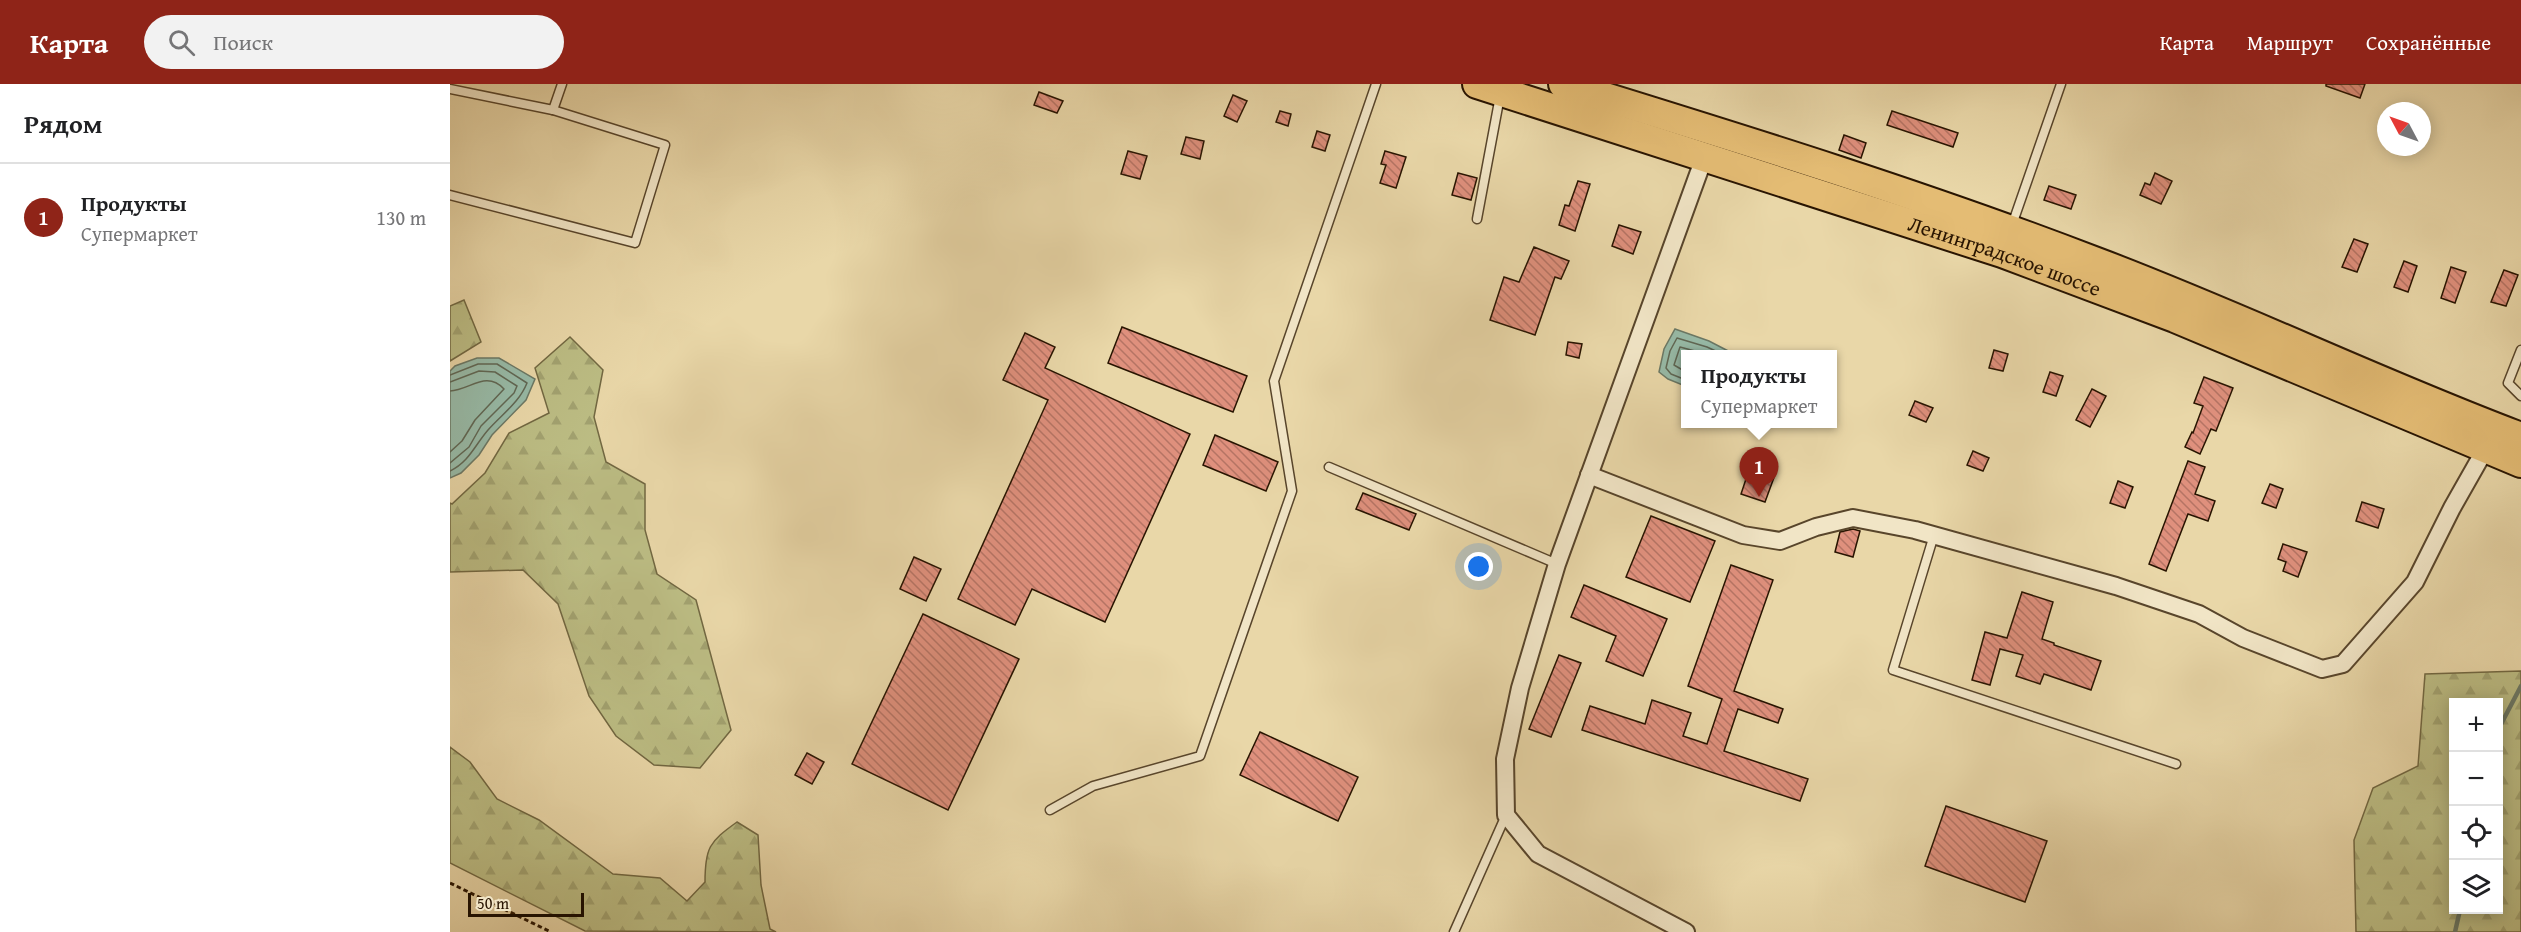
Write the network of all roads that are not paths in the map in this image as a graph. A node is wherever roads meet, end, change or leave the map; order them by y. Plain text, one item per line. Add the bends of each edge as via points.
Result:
1 (562, 84) edge
2 (1563, 84) edge
3 (2061, 84) edge
4 (1374, 85) edge
5 (450, 88) edge
6 (1489, 88) edge
7 (553, 110) junction
8 (1704, 158) junction
9 (450, 195) edge
10 (1477, 219) dead end
11 (2010, 229) junction
12 (2521, 350) edge
13 (2521, 396) edge
14 (2521, 437) edge
15 (2486, 448) junction
16 (2521, 463) edge
17 (1329, 467) dead end
18 (1589, 476) junction
19 (1934, 535) junction
20 (1557, 564) junction
21 (2176, 764) dead end
22 (1050, 810) dead end
23 (1506, 815) junction
24 (1454, 932) edge
25 (1686, 932) edge

1 - 7 lane
2 - 11 highway, Ленинградское шоссе
3 - 11 lane
4 - 22 lane via 1274,381 1293,490 1200,756 1093,786
5 - 7 lane
6 - 8 highway, Ленинградское шоссе
6 - 10 lane
7 - 9 lane via 665,145 635,243
8 - 15 highway, Ленинградское шоссе via 2002,252 2175,318
8 - 18 street
11 - 14 highway, Ленинградское шоссе via 2184,296
12 - 13 lane via 2508,383
15 - 16 highway, Ленинградское шоссе
15 - 19 street via 2415,582 2343,664 2322,669 2243,638 2199,614 2116,586
17 - 20 lane
18 - 19 street via 1743,535 1780,541 1853,518
18 - 20 street
19 - 21 lane via 1893,670
20 - 23 street via 1520,688 1505,759
23 - 24 lane
23 - 25 street via 1538,854

